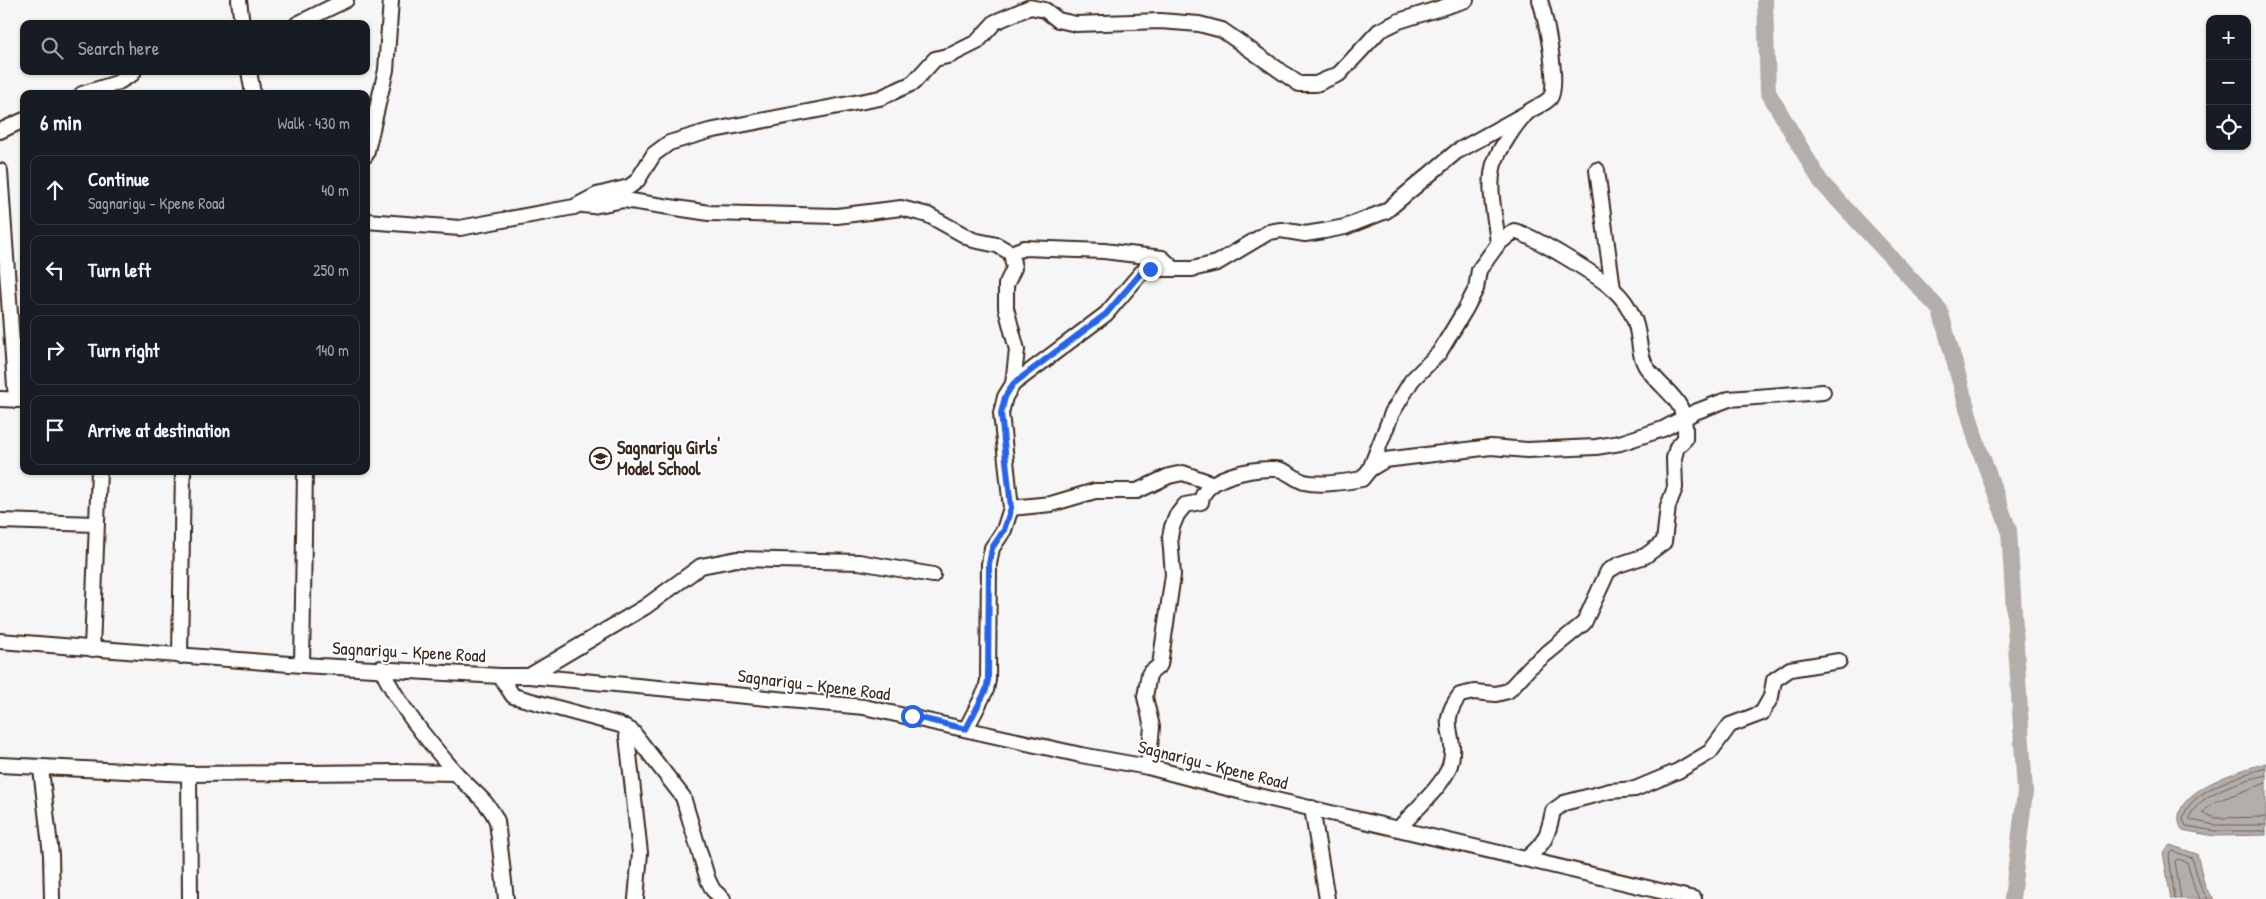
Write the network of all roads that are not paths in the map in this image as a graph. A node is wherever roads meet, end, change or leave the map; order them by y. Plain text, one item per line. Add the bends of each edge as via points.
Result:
1 (239, 0) edge
2 (346, 0) edge
3 (391, 0) edge
4 (1466, 0) edge
5 (1540, 0) edge
6 (242, 20) edge
7 (305, 20) edge
8 (130, 75) edge
9 (250, 75) edge
10 (95, 90) edge
11 (252, 90) edge
12 (1526, 113) junction
13 (20, 122) edge
14 (0, 131) edge
15 (370, 137) edge
16 (1597, 170) dead end
17 (0, 171) edge
18 (580, 204) junction
19 (370, 221) edge
20 (1498, 244) junction
21 (1011, 252) junction
22 (1173, 268) junction
23 (1612, 289) junction
24 (1013, 384) junction
25 (1823, 392) dead end
26 (0, 399) edge
27 (20, 400) edge
28 (1684, 419) junction
29 (1370, 469) junction
30 (99, 475) edge
31 (183, 475) edge
32 (305, 475) edge
33 (1211, 483) junction
34 (1011, 508) junction
35 (0, 521) edge
36 (96, 524) junction
37 (933, 575) dead end
38 (0, 641) edge
39 (92, 649) junction
40 (180, 656) junction
41 (1839, 660) dead end
42 (302, 665) junction
43 (381, 668) junction
44 (500, 676) junction
45 (529, 676) junction
46 (626, 727) junction
47 (966, 729) junction
48 (0, 765) edge
49 (1148, 766) junction
50 (41, 769) junction
51 (456, 773) junction
52 (189, 774) junction
53 (1312, 808) junction
54 (1399, 828) junction
55 (1526, 858) junction
56 (52, 899) edge
57 (190, 899) edge
58 (506, 899) edge
59 (636, 899) edge
60 (723, 899) edge
61 (1327, 899) edge
62 (1694, 899) edge

1 - 6 street
2 - 7 street
3 - 15 street via 386,70
4 - 18 street via 1399,21 1379,31 1339,74 1316,84 1299,84 1222,30 1199,24 1160,21 1076,24 1058,20 1045,10 1030,8 995,22 977,42 935,59 913,82 880,98 709,131 669,143 654,154 637,181
5 - 12 street via 1547,28 1554,88 1550,98
8 - 10 street
9 - 11 street
12 - 20 street via 1494,164 1492,194
12 - 22 street via 1456,152 1386,211 1373,218 1305,234 1281,230 1269,232 1218,263 1192,269
13 - 14 street
16 - 23 street
17 - 27 street
18 - 19 street via 460,228
18 - 21 street via 593,206 624,200 709,213 837,216 901,208 928,215 973,240
20 - 23 street via 1514,231 1523,233
20 - 29 street via 1479,270 1472,296 1439,353 1412,380 1392,413
21 - 22 street via 1024,248 1104,252 1162,258
21 - 24 street via 1014,268 1006,285 1006,308 1017,350
22 - 24 street via 1150,269 1141,273 1106,314
23 - 28 street via 1633,315 1647,368 1680,404
24 - 34 street via 1001,413
25 - 28 street via 1729,399
26 - 27 street
28 - 29 street via 1620,443 1596,447 1527,450 1490,447 1385,460
28 - 54 street via 1685,439 1677,447 1674,458 1675,488 1668,506 1664,542 1645,556 1608,572 1584,624 1530,667 1508,691 1460,695 1450,707 1448,717 1452,749 1450,766 1437,786
29 - 33 street via 1362,479 1350,481 1304,482 1277,469 1238,474
30 - 36 street
31 - 40 street
32 - 42 street
33 - 34 street via 1183,473 1137,490 1095,492 1051,504
33 - 49 street via 1202,493 1201,502 1185,505 1176,516 1170,537 1173,575 1160,665 1149,674 1145,697 1152,727
34 - 47 street via 1004,530 992,548 989,564 986,690
35 - 36 street
36 - 39 street
37 - 45 street via 859,562 737,559 701,566 645,607
38 - 39 street, Sagnarigu - Kpene Road
39 - 40 street, Sagnarigu - Kpene Road
40 - 42 street, Sagnarigu - Kpene Road
41 - 55 street via 1790,669 1774,680 1771,697 1762,713 1730,725 1710,752 1690,764 1635,789 1610,791 1564,803 1553,812 1543,844
42 - 43 street, Sagnarigu - Kpene Road
43 - 44 street, Sagnarigu - Kpene Road
43 - 51 street via 404,708
44 - 45 street, Sagnarigu - Kpene Road
44 - 46 street via 513,696
45 - 47 street, Sagnarigu - Kpene Road via 864,707
46 - 59 street via 640,853
46 - 60 street via 683,797 708,880
47 - 49 street, Sagnarigu - Kpene Road via 1081,755
48 - 50 street
49 - 53 street, Sagnarigu - Kpene Road
50 - 52 street
50 - 56 street via 51,855
51 - 52 street
51 - 58 street via 488,804 497,821
52 - 57 street
53 - 54 street, Sagnarigu - Kpene Road
53 - 61 street
54 - 55 street, Sagnarigu - Kpene Road
55 - 62 street, Sagnarigu - Kpene Road

